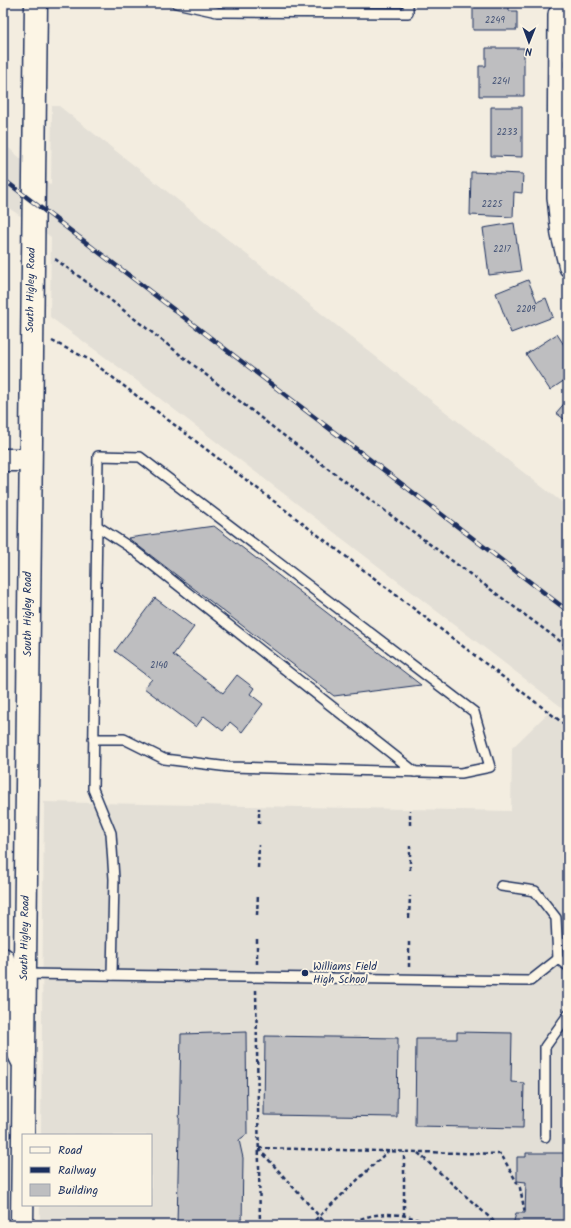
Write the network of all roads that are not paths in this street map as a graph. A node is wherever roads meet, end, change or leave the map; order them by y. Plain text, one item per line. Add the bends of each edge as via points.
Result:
1 (36, 3) edge
2 (176, 3) edge
3 (408, 3) edge
4 (562, 14) edge
5 (568, 268) edge
6 (3, 460) edge
7 (30, 460) junction
8 (96, 526) junction
9 (93, 739) junction
10 (415, 772) junction
11 (501, 886) dead end
12 (3, 959) edge
13 (558, 959) junction
14 (568, 966) edge
15 (24, 974) junction
16 (112, 975) junction
17 (568, 1015) edge
18 (23, 1063) junction
19 (23, 1134) edge
20 (545, 1137) dead end
21 (22, 1206) edge
22 (22, 1225) edge

1 - 7 main road, South Higley Road
2 - 3 lane via 217,12 408,13
4 - 5 street via 556,197 560,235
6 - 7 main road
7 - 15 main road, South Higley Road
8 - 9 lane
8 - 10 lane via 131,548
8 - 10 lane via 98,456 140,457 474,712 490,767 461,773
9 - 10 lane via 124,739 164,759 229,767
9 - 16 lane via 93,789 112,834
11 - 13 lane via 535,891 556,918
12 - 18 main road via 4,1025
13 - 14 lane
13 - 16 lane via 530,981
15 - 16 lane
15 - 18 main road, South Higley Road
17 - 20 lane via 545,1047
18 - 19 main road, South Higley Road
21 - 22 main road, South Higley Road

